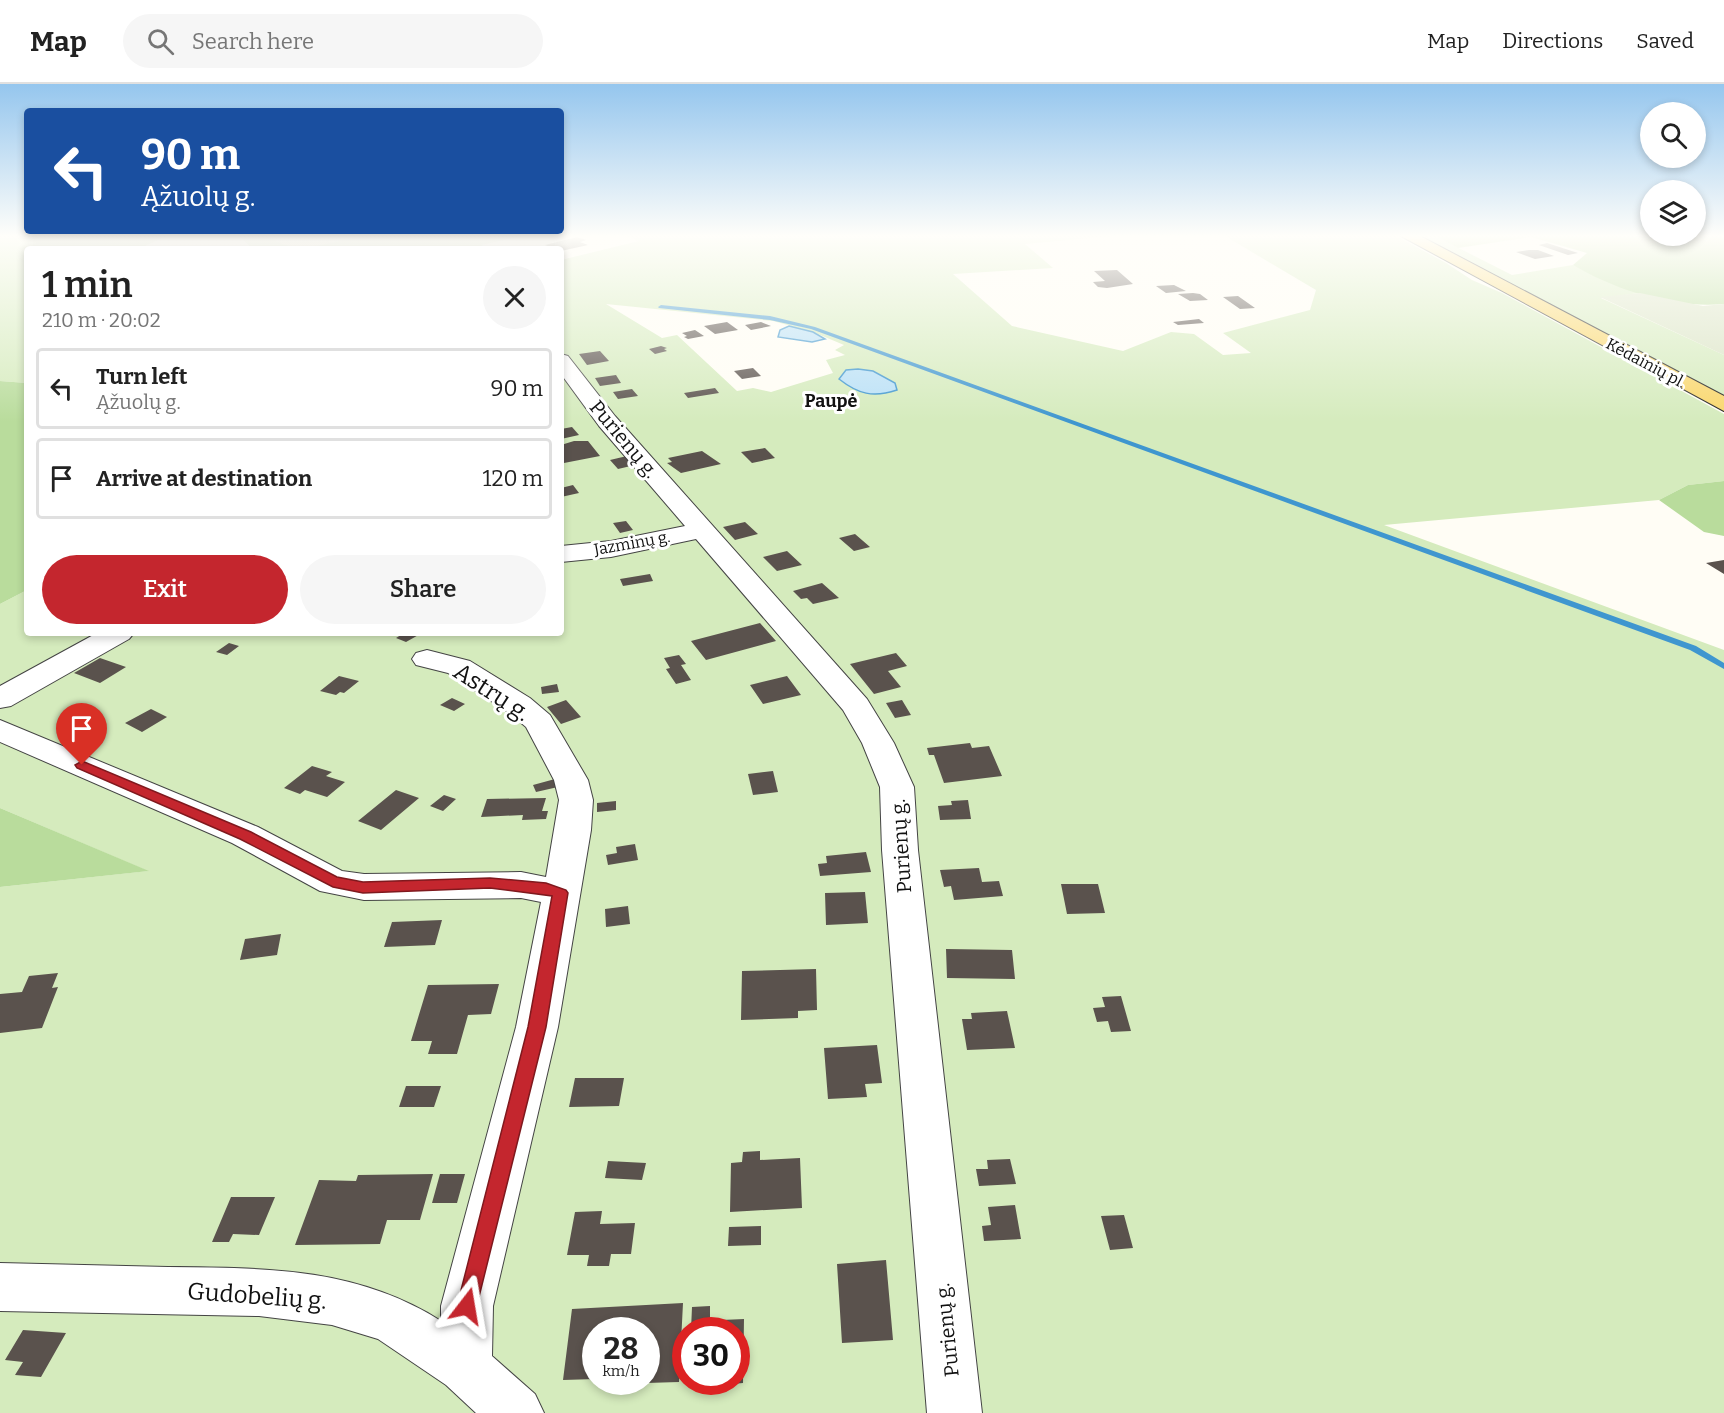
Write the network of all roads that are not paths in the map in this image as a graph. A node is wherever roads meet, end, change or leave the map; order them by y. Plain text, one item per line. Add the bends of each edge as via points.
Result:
1 (1525, 298) edge
2 (564, 364) edge
3 (1724, 405) edge
4 (702, 530) junction
5 (564, 554) edge
6 (113, 636) edge
7 (427, 659) dead end
8 (0, 699) edge
9 (0, 730) edge
10 (560, 893) junction
11 (0, 1287) edge
12 (465, 1367) junction
13 (516, 1413) edge
14 (956, 1413) edge

1 - 3 main road, Kėdainių pl.
2 - 4 street, Purienų g. via 607,422
4 - 5 street, Jazminų g. via 610,549
4 - 14 street, Purienų g. via 856,706 897,787
6 - 8 street
7 - 10 street, Astrų g. via 459,667 519,705 538,722 555,747 576,800
9 - 10 street via 245,836 333,882 363,887 490,883
10 - 12 street, Astrų g. via 537,1027 467,1306
11 - 12 street, Gudobelių g. via 259,1292 333,1301 392,1319
12 - 13 street, Gudobelių g.

